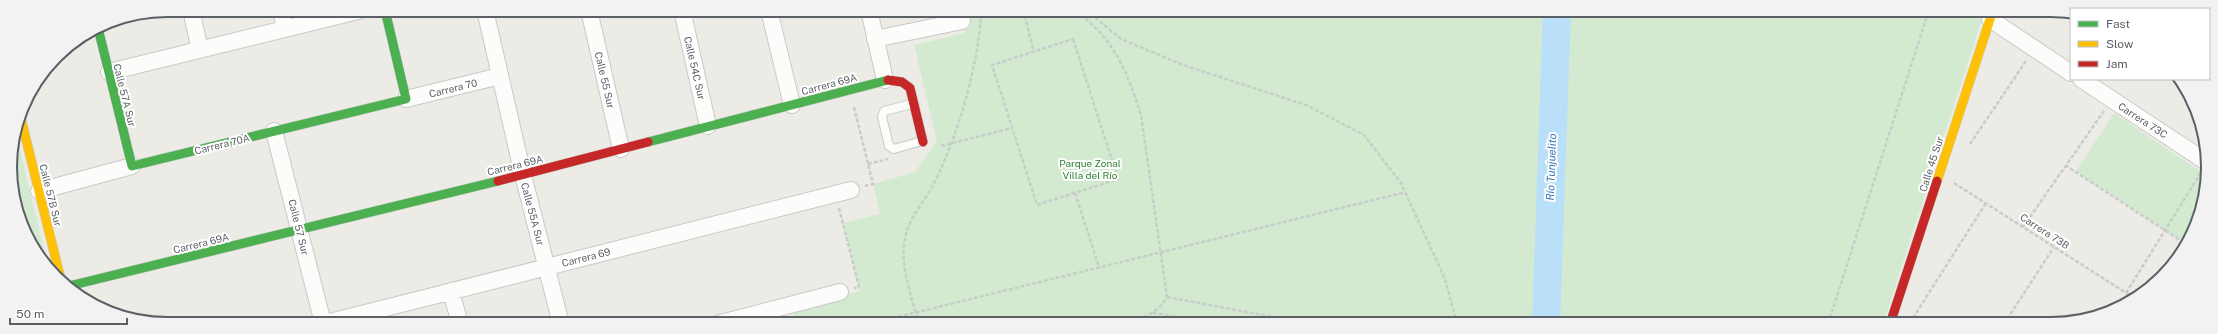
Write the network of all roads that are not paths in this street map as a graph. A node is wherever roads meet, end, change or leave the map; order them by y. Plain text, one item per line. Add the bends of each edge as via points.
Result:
1 (193, 17) edge
2 (282, 17) edge
3 (334, 17) edge
4 (387, 17) edge
5 (486, 17) edge
6 (591, 17) edge
7 (684, 17) edge
8 (772, 17) edge
9 (871, 17) edge
10 (954, 17) edge
11 (1990, 17) edge
12 (1994, 17) edge
13 (285, 29) junction
14 (99, 33) edge
15 (876, 39) junction
16 (200, 50) junction
17 (108, 72) junction
18 (2070, 72) edge
19 (500, 76) junction
20 (885, 80) junction
21 (2082, 80) edge
22 (406, 99) junction
23 (915, 103) junction
24 (792, 105) junction
25 (23, 126) edge
26 (708, 126) junction
27 (274, 132) junction
28 (923, 142) joint
29 (621, 149) junction
30 (2201, 164) edge
31 (132, 166) junction
32 (523, 175) junction
33 (39, 191) junction
34 (843, 192) road end
35 (299, 230) junction
36 (546, 267) junction
37 (59, 271) edge
38 (74, 285) edge
39 (452, 291) junction
40 (840, 292) dead end
41 (321, 317) edge
42 (347, 317) edge
43 (458, 317) edge
44 (559, 317) edge
45 (745, 317) edge
46 (1892, 317) edge

1 - 16 street
2 - 13 street
3 - 13 street
4 - 22 street
5 - 19 street, Calle 55A Sur
6 - 29 street, Calle 55 Sur
7 - 26 street, Calle 54C Sur
8 - 24 street
9 - 15 street
10 - 15 street
11 - 46 street, Calle 45 Sur
12 - 18 street
13 - 16 street
14 - 17 street, Calle 57A Sur
15 - 20 street
16 - 17 street
17 - 31 street, Calle 57A Sur
19 - 22 street, Carrera 70
19 - 32 street, Calle 55A Sur
20 - 23 street, Carrera 69A via 902,82 910,88
20 - 24 street, Carrera 69A
21 - 30 street, Carrera 73C
22 - 27 street, Carrera 70A
23 - 28 street, Carrera 69A
23 - 28 lane via 884,112 882,116 891,149
24 - 26 street, Carrera 69A
25 - 33 street, Calle 57B Sur
26 - 29 street, Carrera 69A
27 - 31 street, Carrera 70A
27 - 35 street, Calle 57 Sur
29 - 32 street, Carrera 69A
31 - 33 street, Carrera 70A
32 - 35 street, Carrera 69A
32 - 36 street, Calle 55A Sur
33 - 37 street, Calle 57B Sur
34 - 36 street, Carrera 69
35 - 38 street, Carrera 69A
35 - 41 street, Calle 57 Sur
36 - 39 street, Carrera 69
36 - 44 street, Calle 55A Sur
39 - 42 street, Carrera 69
39 - 43 street
40 - 45 street

